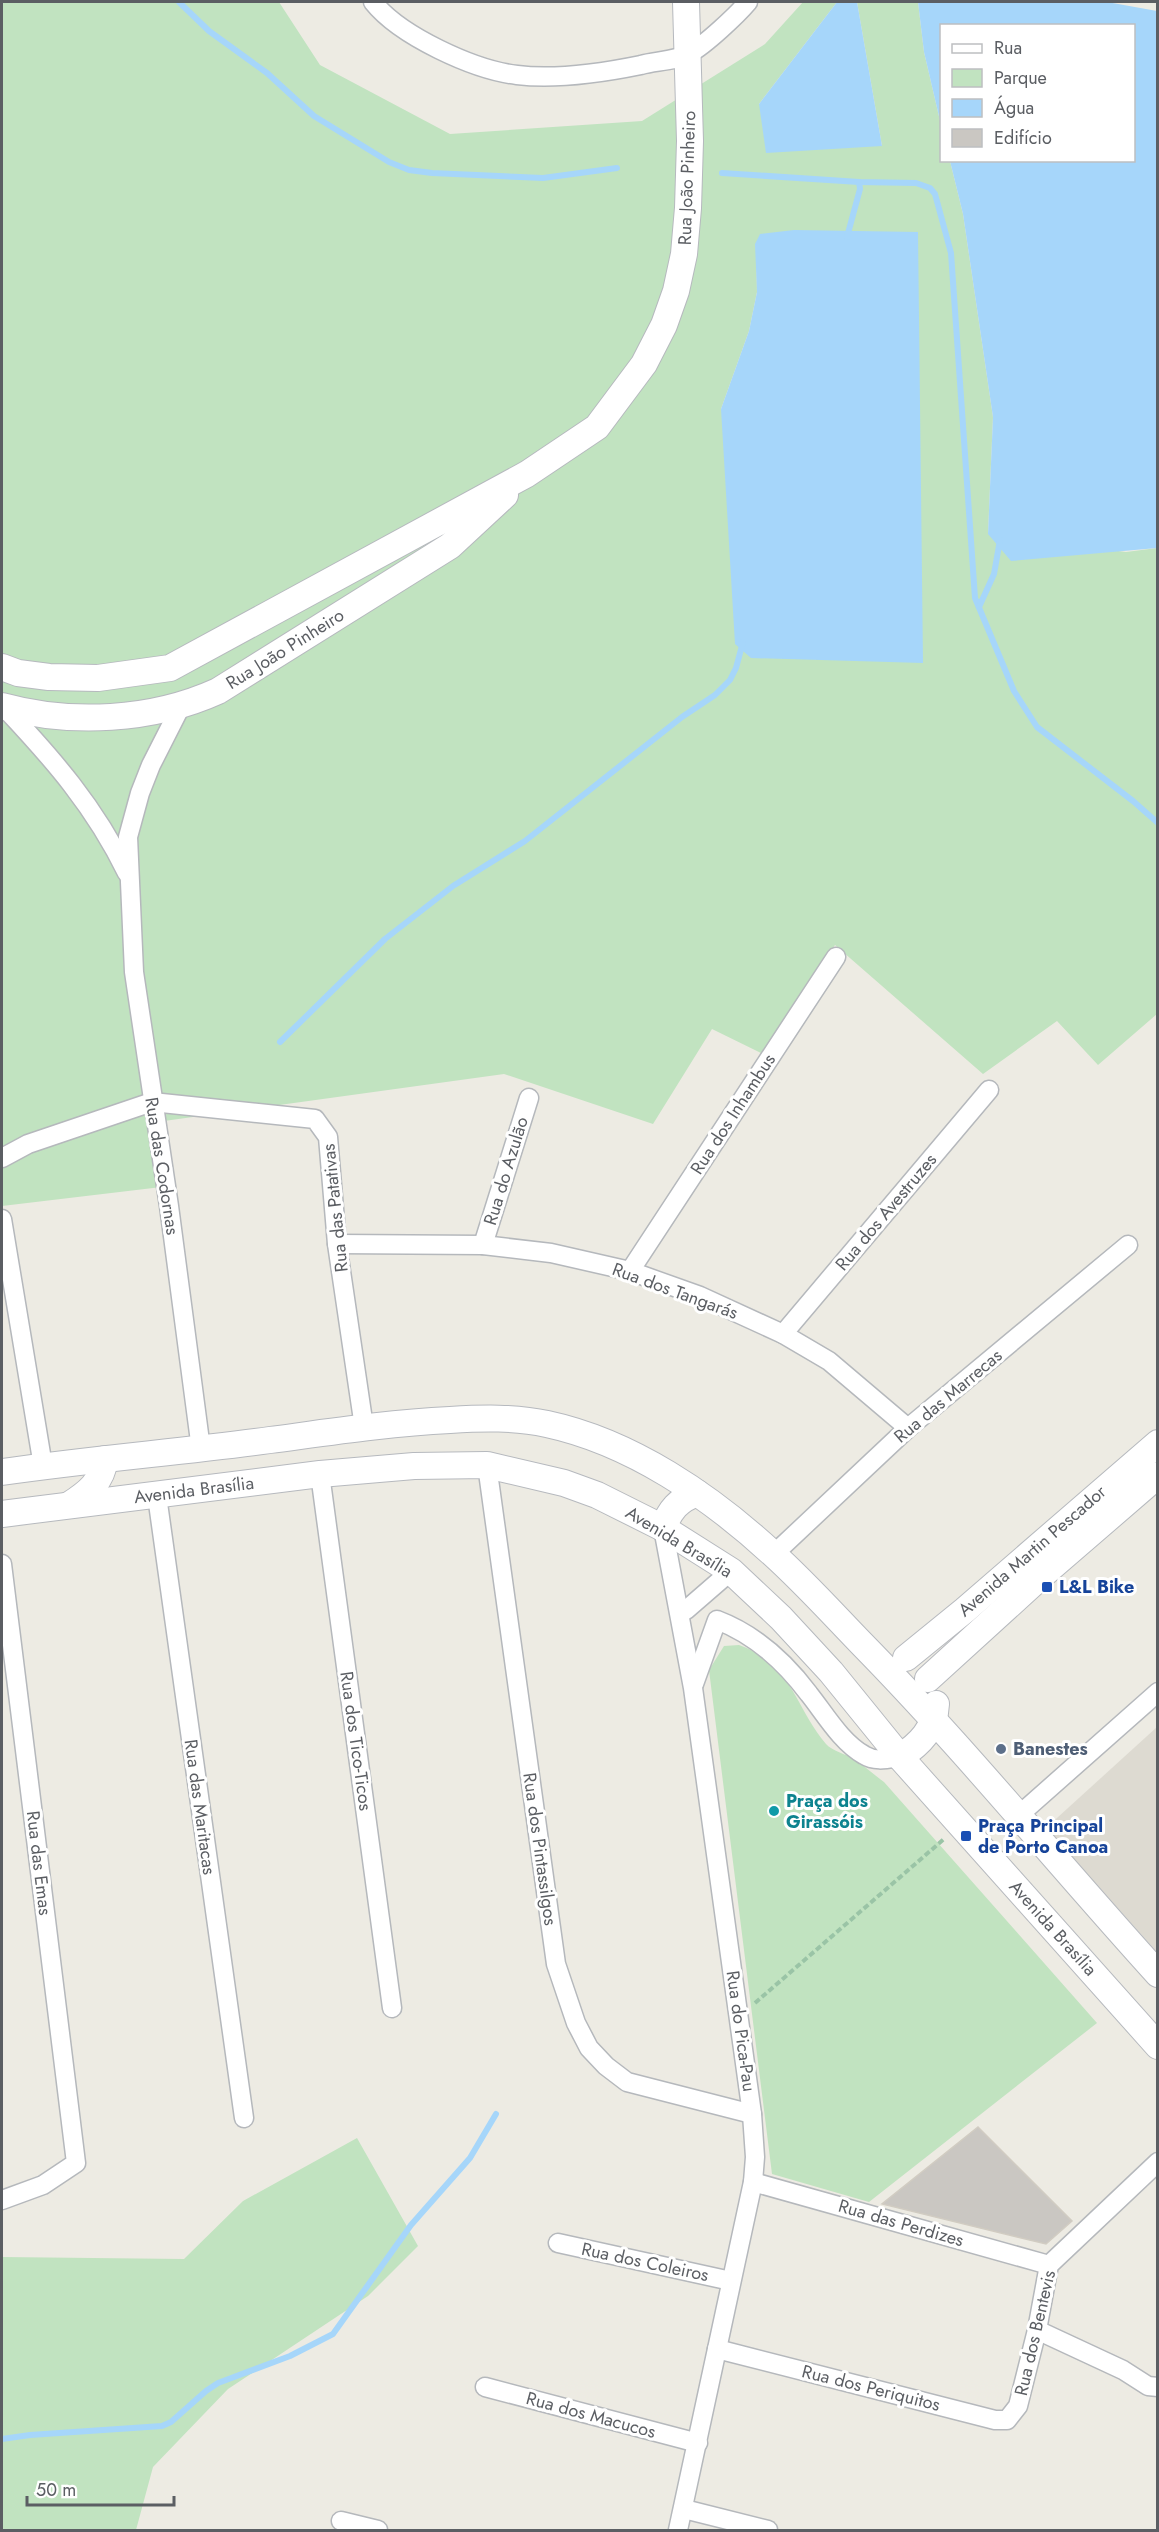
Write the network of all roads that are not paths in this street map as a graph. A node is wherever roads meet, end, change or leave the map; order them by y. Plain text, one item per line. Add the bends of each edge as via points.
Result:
1 (373, 2) edge
2 (686, 2) edge
3 (748, 2) edge
4 (689, 54) junction
5 (527, 474) junction
6 (2, 667) edge
7 (182, 704) junction
8 (2, 706) edge
9 (132, 883) junction
10 (836, 957) dead end
11 (989, 1090) dead end
12 (529, 1098) dead end
13 (152, 1102) junction
14 (2, 1158) edge
15 (2, 1219) edge
16 (337, 1244) junction
17 (483, 1245) junction
18 (1128, 1245) dead end
19 (630, 1271) junction
20 (783, 1334) junction
21 (364, 1427) junction
22 (908, 1428) junction
23 (1158, 1443) edge
24 (201, 1449) junction
25 (105, 1459) junction
26 (487, 1465) junction
27 (43, 1466) junction
28 (2, 1472) edge
29 (320, 1474) junction
30 (1158, 1475) edge
31 (212, 1488) junction
32 (697, 1493) junction
33 (157, 1496) junction
34 (69, 1505) junction
35 (2, 1514) edge
36 (663, 1528) junction
37 (774, 1554) junction
38 (2, 1564) edge
39 (731, 1571) junction
40 (682, 1609) junction
41 (717, 1620) junction
42 (871, 1653) junction
43 (906, 1658) junction
44 (928, 1679) junction
45 (693, 1688) junction
46 (1158, 1692) edge
47 (935, 1719) junction
48 (900, 1756) junction
49 (1018, 1816) junction
50 (1158, 1974) edge
51 (392, 2008) dead end
52 (1158, 2046) edge
53 (752, 2114) junction
54 (244, 2118) dead end
55 (1158, 2162) edge
56 (753, 2182) junction
57 (2, 2200) edge
58 (558, 2243) dead end
59 (1049, 2265) junction
60 (731, 2281) junction
61 (1037, 2330) junction
62 (717, 2349) junction
63 (485, 2387) dead end
64 (1154, 2390) edge
65 (1018, 2406) joint
66 (698, 2443) junction
67 (684, 2509) junction
68 (341, 2521) dead end
69 (378, 2530) edge
70 (678, 2530) edge
71 (768, 2530) edge

1 - 4 street via 403,29 435,49 517,75 622,69
2 - 4 street, Rua João Pinheiro
3 - 4 street
4 - 5 street, Rua João Pinheiro via 684,254 664,325 644,364 597,427
5 - 6 street, Rua João Pinheiro via 170,668 98,678 49,677
5 - 7 street, Rua João Pinheiro via 450,546 218,691
7 - 8 street, Rua João Pinheiro via 100,717 35,714
7 - 9 street, Rua das Codornas via 140,793 128,837
8 - 9 street, Rua das Codornas via 85,801
9 - 13 street, Rua das Codornas via 134,972
10 - 19 street, Rua dos Inhambus
11 - 20 street, Rua dos Avestruzes
12 - 17 street, Rua do Azulão
13 - 14 street via 28,1144
13 - 16 street, Rua das Patativas via 315,1119 328,1137
13 - 24 street, Rua das Codornas
15 - 27 street
16 - 17 street, Rua dos Tangarás
16 - 21 street, Rua das Patativas
17 - 19 street, Rua dos Tangarás via 551,1253
18 - 22 street, Rua das Marrecas
19 - 20 street, Rua dos Tangarás via 700,1296
20 - 22 street, Rua dos Tangarás via 829,1361
21 - 24 street
21 - 32 street via 470,1419 547,1424 608,1443
22 - 37 street, Rua das Marrecas
23 - 43 street, Avenida Martin Pescador
24 - 25 street
24 - 31 street
25 - 27 street
25 - 34 street via 96,1484
26 - 29 street, Avenida Brasília
26 - 36 street, Avenida Brasília via 597,1495
26 - 53 street, Rua dos Pintassilgos via 555,1964 576,2023 590,2048 627,2082
27 - 28 street
29 - 31 street, Avenida Brasília
29 - 51 street, Rua dos Tico-Ticos
30 - 44 street, Avenida Martin Pescador
31 - 33 street, Avenida Brasília
32 - 36 street via 672,1508
32 - 37 street
33 - 34 street, Avenida Brasília
33 - 54 street, Rua das Maritacas
34 - 35 street, Avenida Brasília
36 - 39 street, Avenida Brasília
36 - 40 street, Rua do Pica-Pau
37 - 42 street
38 - 57 street, Rua das Emas via 76,2163 43,2186
39 - 40 street
39 - 48 street, Avenida Brasília via 831,1672
40 - 41 street
40 - 45 street, Rua do Pica-Pau
41 - 45 street
41 - 48 street via 753,1638 779,1661 858,1751 877,1759
42 - 43 street
42 - 47 street
43 - 44 street
44 - 47 street via 935,1698
45 - 53 street, Rua do Pica-Pau
46 - 49 street
47 - 48 street via 920,1741
47 - 49 street
48 - 52 street, Avenida Brasília
49 - 50 street
53 - 56 street, Rua do Pica-Pau
55 - 59 street, Rua dos Bentevis
56 - 59 street, Rua das Perdizes
56 - 60 street, Rua do Pica-Pau
58 - 60 street, Rua dos Coleiros
59 - 61 street, Rua dos Bentevis
60 - 62 street, Rua do Pica-Pau
61 - 64 street via 1123,2370
61 - 65 street, Rua dos Bentevis
62 - 65 street, Rua dos Periquitos via 995,2420 1007,2420
62 - 66 street, Rua do Pica-Pau
63 - 66 street, Rua dos Macucos
66 - 67 street, Rua do Pica-Pau
67 - 70 street, Rua do Pica-Pau
67 - 71 street
68 - 69 street

